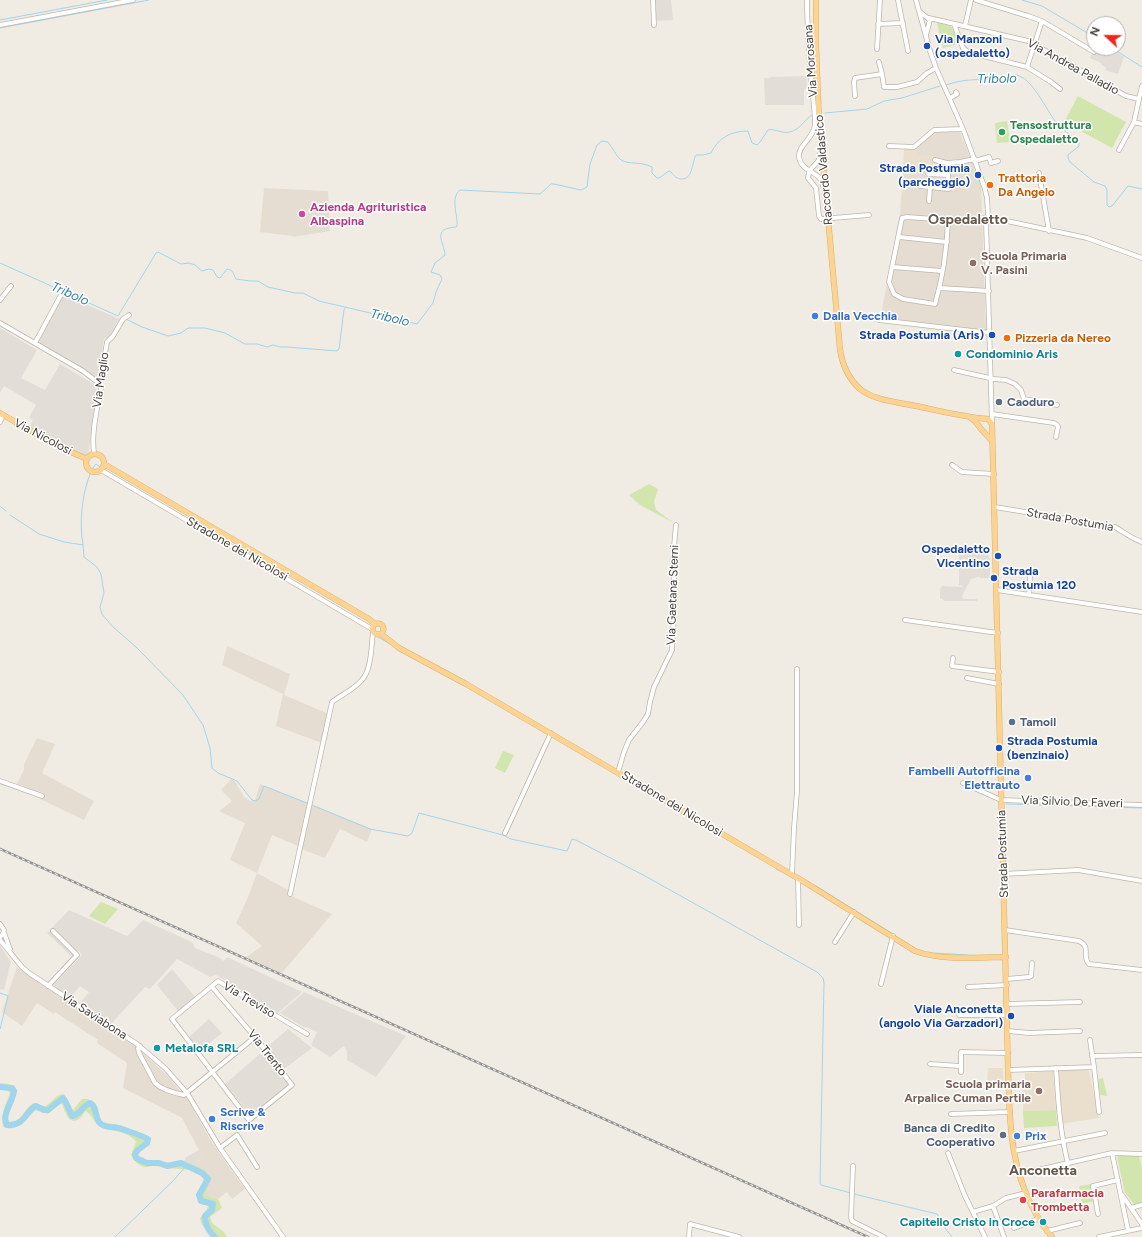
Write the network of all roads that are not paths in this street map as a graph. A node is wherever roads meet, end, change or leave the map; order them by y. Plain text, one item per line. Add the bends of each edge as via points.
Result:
1 (133, 0) edge
2 (653, 0) edge
3 (807, 0) edge
4 (817, 0) edge
5 (880, 0) edge
6 (898, 0) edge
7 (916, 0) edge
8 (971, 0) edge
9 (976, 0) edge
10 (919, 10) junction
11 (928, 18) junction
12 (937, 20) junction
13 (1042, 21) junction
14 (922, 22) junction
15 (903, 23) junction
16 (878, 24) junction
17 (929, 24) junction
18 (954, 24) junction
19 (0, 25) edge
20 (654, 25) dead end
21 (965, 26) junction
22 (926, 35) junction
23 (1035, 44) junction
24 (1086, 47) edge
25 (877, 49) dead end
26 (908, 50) dead end
27 (879, 62) dead end
28 (1027, 66) junction
29 (936, 68) junction
30 (882, 74) junction
31 (1142, 86) edge
32 (818, 88) junction
33 (1060, 89) dead end
34 (958, 93) dead end
35 (855, 96) dead end
36 (950, 98) junction
37 (1139, 99) junction
38 (819, 113) junction
39 (1134, 122) junction
40 (1142, 124) edge
41 (963, 129) junction
42 (823, 131) junction
43 (889, 146) dead end
44 (1119, 150) dead end
45 (935, 160) dead end
46 (975, 160) junction
47 (998, 161) dead end
48 (947, 163) junction
49 (802, 164) junction
50 (814, 166) junction
51 (824, 169) junction
52 (809, 172) junction
53 (1039, 173) dead end
54 (815, 174) junction
55 (928, 174) dead end
56 (948, 175) junction
57 (920, 186) dead end
58 (930, 187) junction
59 (1020, 193) dead end
60 (1042, 193) junction
61 (929, 201) dead end
62 (830, 215) junction
63 (869, 215) dead end
64 (826, 219) dead end
65 (988, 219) junction
66 (948, 220) junction
67 (1049, 231) junction
68 (899, 237) junction
69 (947, 242) junction
70 (1142, 258) edge
71 (893, 267) junction
72 (942, 271) junction
73 (11, 286) dead end
74 (940, 288) junction
75 (989, 291) junction
76 (61, 294) dead end
77 (0, 300) edge
78 (129, 315) dead end
79 (879, 320) dead end
80 (0, 323) edge
81 (990, 332) junction
82 (34, 343) junction
83 (954, 370) dead end
84 (992, 379) junction
85 (100, 384) junction
86 (1057, 405) dead end
87 (992, 412) junction
88 (2, 414) edge
89 (970, 418) junction
90 (985, 419) junction
91 (0, 422) edge
92 (979, 426) junction
93 (992, 426) junction
94 (983, 431) junction
95 (1056, 437) dead end
96 (992, 442) junction
97 (94, 454) junction
98 (87, 459) junction
99 (104, 464) junction
100 (952, 465) dead end
101 (101, 470) junction
102 (994, 474) junction
103 (995, 507) junction
104 (676, 525) dead end
105 (1142, 542) edge
106 (1030, 576) dead end
107 (997, 590) junction
108 (1029, 594) junction
109 (1142, 612) edge
110 (905, 620) dead end
111 (373, 629) junction
112 (381, 634) junction
113 (998, 634) junction
114 (953, 658) dead end
115 (798, 669) dead end
116 (999, 672) junction
117 (967, 678) dead end
118 (999, 684) junction
119 (551, 733) junction
120 (618, 772) junction
121 (0, 781) edge
122 (963, 782) dead end
123 (42, 796) dead end
124 (1002, 800) junction
125 (1142, 805) edge
126 (505, 833) dead end
127 (792, 874) junction
128 (1004, 874) junction
129 (798, 878) junction
130 (1142, 881) edge
131 (290, 894) dead end
132 (854, 912) junction
133 (0, 924) edge
134 (799, 925) dead end
135 (1005, 930) junction
136 (53, 931) dead end
137 (4, 933) junction
138 (893, 936) junction
139 (0, 939) edge
140 (835, 942) dead end
141 (11, 953) junction
142 (1006, 957) junction
143 (1032, 963) dead end
144 (1142, 970) edge
145 (1006, 979) junction
146 (882, 984) dead end
147 (1007, 985) junction
148 (48, 986) junction
149 (212, 987) junction
150 (968, 987) dead end
151 (1080, 1002) dead end
152 (1007, 1004) junction
153 (959, 1015) dead end
154 (1008, 1015) junction
155 (1080, 1031) dead end
156 (1008, 1032) junction
157 (307, 1034) dead end
158 (255, 1037) junction
159 (1090, 1040) dead end
160 (140, 1046) junction
161 (1008, 1053) junction
162 (1142, 1055) edge
163 (1092, 1056) junction
164 (930, 1064) dead end
165 (960, 1066) junction
166 (1094, 1067) junction
167 (1056, 1068) junction
168 (1008, 1070) junction
169 (213, 1071) junction
170 (961, 1072) dead end
171 (187, 1093) junction
172 (1010, 1112) junction
173 (1099, 1112) dead end
174 (952, 1114) dead end
175 (1105, 1133) dead end
176 (1062, 1142) junction
177 (220, 1148) junction
178 (1014, 1151) junction
179 (948, 1152) dead end
180 (1112, 1153) junction
181 (1142, 1154) edge
182 (1068, 1164) junction
183 (853, 1166) dead end
184 (257, 1167) dead end
185 (1020, 1174) junction
186 (1118, 1180) junction
187 (1026, 1193) junction
188 (1121, 1194) junction
189 (1142, 1205) edge
190 (993, 1206) junction
191 (1131, 1208) junction
192 (973, 1212) junction
193 (1098, 1214) dead end
194 (1038, 1218) junction
195 (1080, 1223) dead end
196 (1142, 1224) edge
197 (1014, 1228) dead end
198 (1142, 1228) edge
199 (1128, 1230) junction
200 (1047, 1232) junction
201 (283, 1237) edge
202 (689, 1237) edge
203 (739, 1237) edge
204 (884, 1237) edge
205 (985, 1237) edge
206 (1004, 1237) edge
207 (1052, 1237) edge
208 (1099, 1237) edge

1 - 19 street
2 - 20 street
3 - 49 street, Via Morosana via 814,125 812,134 800,151 799,158
4 - 32 main road, Raccordo Valdastico
5 - 16 street
6 - 15 street
7 - 10 street, Strada Postumia
8 - 21 street
9 - 13 street
10 - 11 street
10 - 14 street, Strada Postumia
11 - 12 street, Via Andrea Palladio
11 - 14 street via 924,18
11 - 17 street
12 - 17 street
12 - 18 street, Via Andrea Palladio
13 - 23 street
13 - 24 street
14 - 17 street via 926,26
14 - 22 street, Strada Postumia
15 - 16 street
15 - 26 street
16 - 25 street
17 - 22 street
18 - 21 street, Via Andrea Palladio
18 - 28 street via 963,48 968,52
21 - 23 street, Via Andrea Palladio
22 - 29 street, Strada Postumia
23 - 28 street
23 - 37 street, Via Andrea Palladio via 1126,96
27 - 30 street
28 - 33 street
29 - 30 street via 917,82 897,87 884,87
29 - 36 street, Strada Postumia
30 - 35 street via 855,78
31 - 37 street
32 - 38 main road, Raccordo Valdastico
32 - 42 main road, Raccordo Valdastico
34 - 36 street
36 - 41 street, Strada Postumia
37 - 39 street
38 - 50 street, Via Morosana via 820,156
38 - 51 main road, Raccordo Valdastico
39 - 40 street
39 - 44 street
41 - 43 street via 934,130 914,147
41 - 46 street, Strada Postumia
42 - 51 street
42 - 62 main road, Raccordo Valdastico
45 - 48 street
46 - 47 street via 989,157 991,163
46 - 48 street
46 - 65 street, Strada Postumia via 986,191
48 - 56 street
49 - 50 street
49 - 52 street
50 - 51 street
50 - 52 street
51 - 54 street
51 - 62 main road, Raccordo Valdastico
52 - 54 street
52 - 64 street via 808,179 816,188 818,216
53 - 60 street
54 - 62 street via 822,182
55 - 56 street
56 - 58 street via 949,189
57 - 58 street
58 - 61 street
59 - 60 street
60 - 67 street
62 - 63 street
62 - 89 main road, Raccordo Valdastico via 841,355 853,381 864,392 879,398
65 - 66 street
65 - 67 street
65 - 75 street, Strada Postumia
66 - 68 street via 903,217
66 - 69 street
67 - 70 street via 1087,238
68 - 69 street
68 - 71 street
69 - 72 street
71 - 72 street
71 - 74 street via 889,282 894,294 903,299 935,304
72 - 74 street
73 - 77 street
74 - 75 street
75 - 81 street, Strada Postumia
76 - 82 street
78 - 85 street, Via Maglio via 123,319 107,342
79 - 81 street
80 - 82 street
81 - 84 street, Strada Postumia
82 - 85 street via 83,371
83 - 84 street
84 - 86 street via 1015,384 1024,399
84 - 87 street, Strada Postumia
85 - 97 street, Via Maglio via 93,441
87 - 90 street
87 - 93 street, Strada Postumia
87 - 95 street via 1054,423 1058,428
88 - 91 street
88 - 98 main road, Via Nicolosi via 56,446
89 - 90 main road, Raccordo Valdastico
89 - 92 main road, Raccordo Valdastico
90 - 92 main road
90 - 93 main road via 990,420
92 - 94 main road
93 - 94 main road via 988,431
93 - 96 main road, Strada Postumia
94 - 96 main road
96 - 102 main road, Strada Postumia
97 - 98 main road
97 - 99 main road, Stradone dei Nicolosi via 102,456
98 - 101 main road, Stradone dei Nicolosi via 86,465 90,470
99 - 101 main road
99 - 111 main road, Stradone dei Nicolosi via 369,619
100 - 102 street via 962,472
101 - 111 street, Stradone dei Nicolosi
102 - 103 main road, Strada Postumia
103 - 105 street, Strada Postumia via 1115,527
103 - 107 main road, Strada Postumia
104 - 120 street, Via Gaetana Sterni via 672,650 654,687 648,714 629,740
106 - 108 street
107 - 108 street
107 - 113 main road, Strada Postumia
108 - 109 street
110 - 113 street
111 - 112 main road, Stradone dei Nicolosi
111 - 112 main road, Stradone dei Nicolosi via 378,623 383,626
111 - 131 street via 366,674 353,688 332,702
112 - 119 main road, Stradone dei Nicolosi via 399,648
113 - 116 main road, Strada Postumia
114 - 116 street via 952,666
115 - 127 street via 797,791
116 - 118 main road, Strada Postumia
117 - 118 street
118 - 124 main road, Strada Postumia
119 - 120 main road, Stradone dei Nicolosi
119 - 126 street
120 - 127 main road, Stradone dei Nicolosi
121 - 123 street
122 - 124 street
124 - 125 street, Via Silvio De Faveri
124 - 128 main road, Strada Postumia
127 - 129 main road, Stradone dei Nicolosi
128 - 130 street via 1078,870
128 - 135 main road, Strada Postumia
129 - 132 main road, Stradone dei Nicolosi
129 - 134 street
132 - 138 main road, Stradone dei Nicolosi
132 - 140 street
133 - 137 street
135 - 142 main road, Strada Postumia
135 - 144 street via 1079,941 1085,945 1086,960 1089,964
136 - 148 street, Via Saviabona via 78,955
137 - 139 street
137 - 141 street
138 - 142 main road, Stradone dei Nicolosi via 924,954 945,957
138 - 146 street
139 - 141 street, Via Saviabona
141 - 148 street, Via Saviabona via 22,967
142 - 145 main road, Strada Postumia
143 - 145 street via 1031,976
145 - 147 main road, Strada Postumia
147 - 150 street
147 - 152 main road, Strada Postumia
148 - 160 street, Via Saviabona
149 - 157 street, Via Treviso via 218,981
149 - 158 street, Via Trento
149 - 169 street, Via Treviso via 172,1019
151 - 152 street
152 - 154 main road, Strada Postumia
153 - 154 street
154 - 156 main road, Strada Postumia
155 - 156 street
156 - 161 main road, Strada Postumia
158 - 169 street
158 - 169 street, Via Trento via 292,1085 249,1120
159 - 163 street
160 - 171 street, Via Saviabona via 165,1068
160 - 171 street, Via Saviabona via 139,1053 158,1086 178,1093
161 - 165 street via 961,1052
161 - 168 main road, Strada Postumia
162 - 163 street
163 - 166 street
164 - 165 street
165 - 170 street
166 - 167 street
166 - 173 street
167 - 168 street
167 - 176 street
168 - 172 main road, Strada Postumia
169 - 171 street
171 - 177 street, Via Saviabona
172 - 174 street
172 - 178 main road, Strada Postumia
175 - 176 street
176 - 178 street
176 - 182 street
177 - 184 street via 237,1135
177 - 201 street, Via Saviabona
178 - 185 main road, Strada Postumia
179 - 192 street
180 - 181 street
180 - 182 street
180 - 186 street
182 - 185 street
183 - 204 street via 852,1221
185 - 187 main road, Strada Postumia
186 - 188 street
186 - 193 street via 1093,1186
187 - 190 street via 1006,1198
187 - 194 main road, Strada Postumia
188 - 191 street
188 - 199 street
189 - 191 street
190 - 192 street
190 - 206 street
191 - 196 street
192 - 205 street
194 - 197 street
194 - 200 main road, Strada Postumia
195 - 200 street
198 - 199 street
199 - 208 street
200 - 207 main road, Strada Postumia
202 - 203 street via 690,1224

